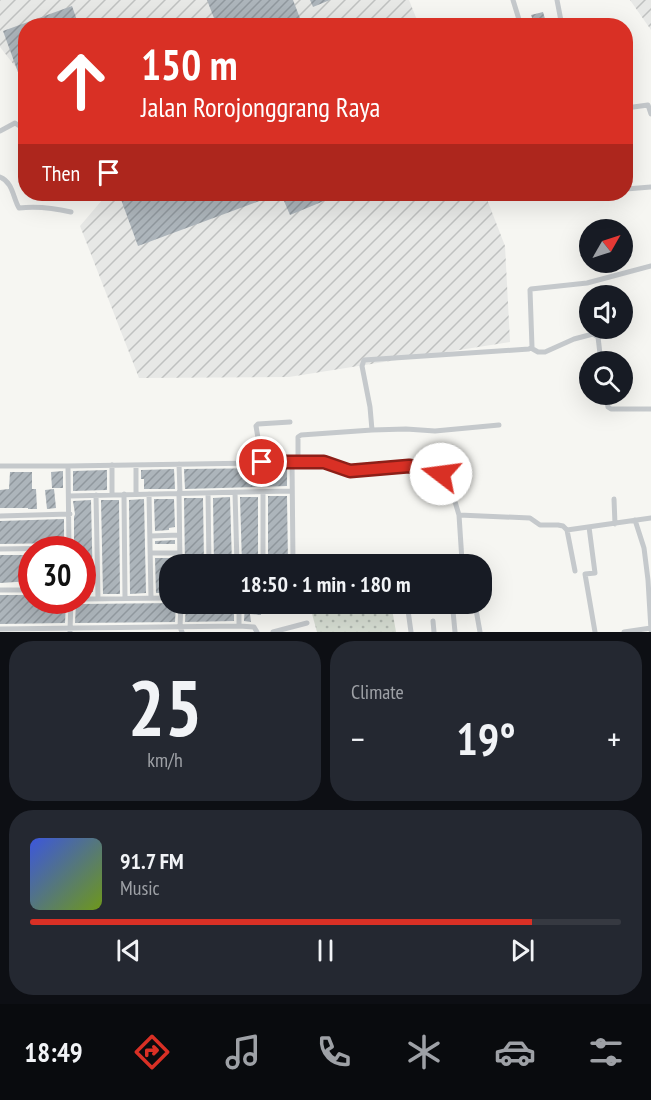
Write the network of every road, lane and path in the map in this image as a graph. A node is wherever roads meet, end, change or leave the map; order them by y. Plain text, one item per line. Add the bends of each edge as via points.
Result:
1 (513, 0) edge
2 (557, 0) edge
3 (519, 18) edge
4 (560, 18) edge
5 (650, 105) edge
6 (633, 107) edge
7 (651, 114) edge
8 (18, 125) edge
9 (0, 131) edge
10 (0, 177) edge
11 (651, 187) edge
12 (633, 188) edge
13 (72, 212) dead end
14 (651, 266) edge
15 (531, 348) junction
16 (600, 351) edge
17 (608, 405) edge
18 (651, 409) edge
19 (290, 422) dead end
20 (499, 426) dead end
21 (372, 430) junction
22 (262, 462) junction
23 (295, 462) junction
24 (179, 464) junction
25 (112, 465) junction
26 (136, 465) junction
27 (0, 466) edge
28 (68, 466) junction
29 (292, 491) junction
30 (235, 492) junction
31 (262, 492) junction
32 (179, 493) junction
33 (208, 493) junction
34 (124, 494) junction
35 (136, 494) junction
36 (150, 494) junction
37 (96, 495) junction
38 (112, 495) junction
39 (69, 496) junction
40 (614, 499) dead end
41 (69, 514) junction
42 (459, 515) junction
43 (0, 516) edge
44 (651, 518) edge
45 (635, 520) junction
46 (615, 524) junction
47 (589, 527) junction
48 (567, 530) junction
49 (179, 535) junction
50 (69, 536) edge
51 (151, 536) junction
52 (0, 549) edge
53 (18, 549) edge
54 (180, 553) joint
55 (151, 554) junction
56 (209, 554) edge
57 (237, 554) edge
58 (263, 554) edge
59 (293, 554) edge
60 (462, 554) edge
61 (575, 571) dead end
62 (0, 590) edge
63 (18, 590) edge
64 (125, 598) junction
65 (151, 598) junction
66 (159, 598) edge
67 (98, 599) joint
68 (71, 614) edge
69 (239, 614) edge
70 (409, 614) edge
71 (453, 614) edge
72 (477, 614) edge
73 (433, 621) dead end
74 (307, 623) dead end
75 (239, 626) junction
76 (0, 629) edge
77 (181, 629) edge
78 (210, 629) edge
79 (651, 629) edge
80 (70, 630) edge
81 (257, 632) edge
82 (273, 632) edge
83 (411, 632) edge
84 (434, 632) edge
85 (455, 632) edge
86 (480, 632) edge
87 (595, 632) edge
88 (624, 632) edge

1 - 3 street
2 - 4 street
5 - 6 street
5 - 7 street
8 - 9 street
10 - 13 street via 11,187 19,208
11 - 12 street
14 - 15 street via 587,283 531,289
15 - 16 street via 545,352 593,334 598,338
15 - 21 street via 364,360
17 - 18 street via 611,409
19 - 22 street via 256,426
20 - 21 street
21 - 23 street via 301,435
22 - 23 street
22 - 24 street
23 - 29 street
23 - 42 street via 324,462 350,471 409,466 435,471 447,479
24 - 26 street
24 - 32 street
25 - 26 street
25 - 28 street
25 - 38 street
26 - 35 street
27 - 28 street
28 - 39 street
29 - 31 street
29 - 59 street
30 - 31 street
30 - 33 street
30 - 57 street
31 - 58 street
32 - 33 street
32 - 36 street
32 - 49 street
33 - 56 street
34 - 35 street
34 - 38 street
34 - 64 street
35 - 36 street
36 - 51 street
37 - 38 street
37 - 39 street
37 - 67 street
39 - 41 street
40 - 46 street
41 - 43 street
41 - 50 street
42 - 48 street via 530,518 540,525 558,525
42 - 60 street
44 - 45 street
45 - 46 street
45 - 79 street via 644,548
46 - 47 street
47 - 48 street
47 - 87 street via 595,573 585,574
48 - 61 street
49 - 51 street
49 - 54 street
51 - 55 street
52 - 53 street
54 - 55 street
55 - 65 street
62 - 63 street
64 - 65 street
64 - 67 street
65 - 66 street
68 - 80 street
69 - 75 street
70 - 83 street
71 - 85 street
72 - 86 street
73 - 84 street
74 - 82 street
75 - 78 street
75 - 81 street via 254,627
76 - 80 street
77 - 78 street
77 - 80 street
79 - 88 street

